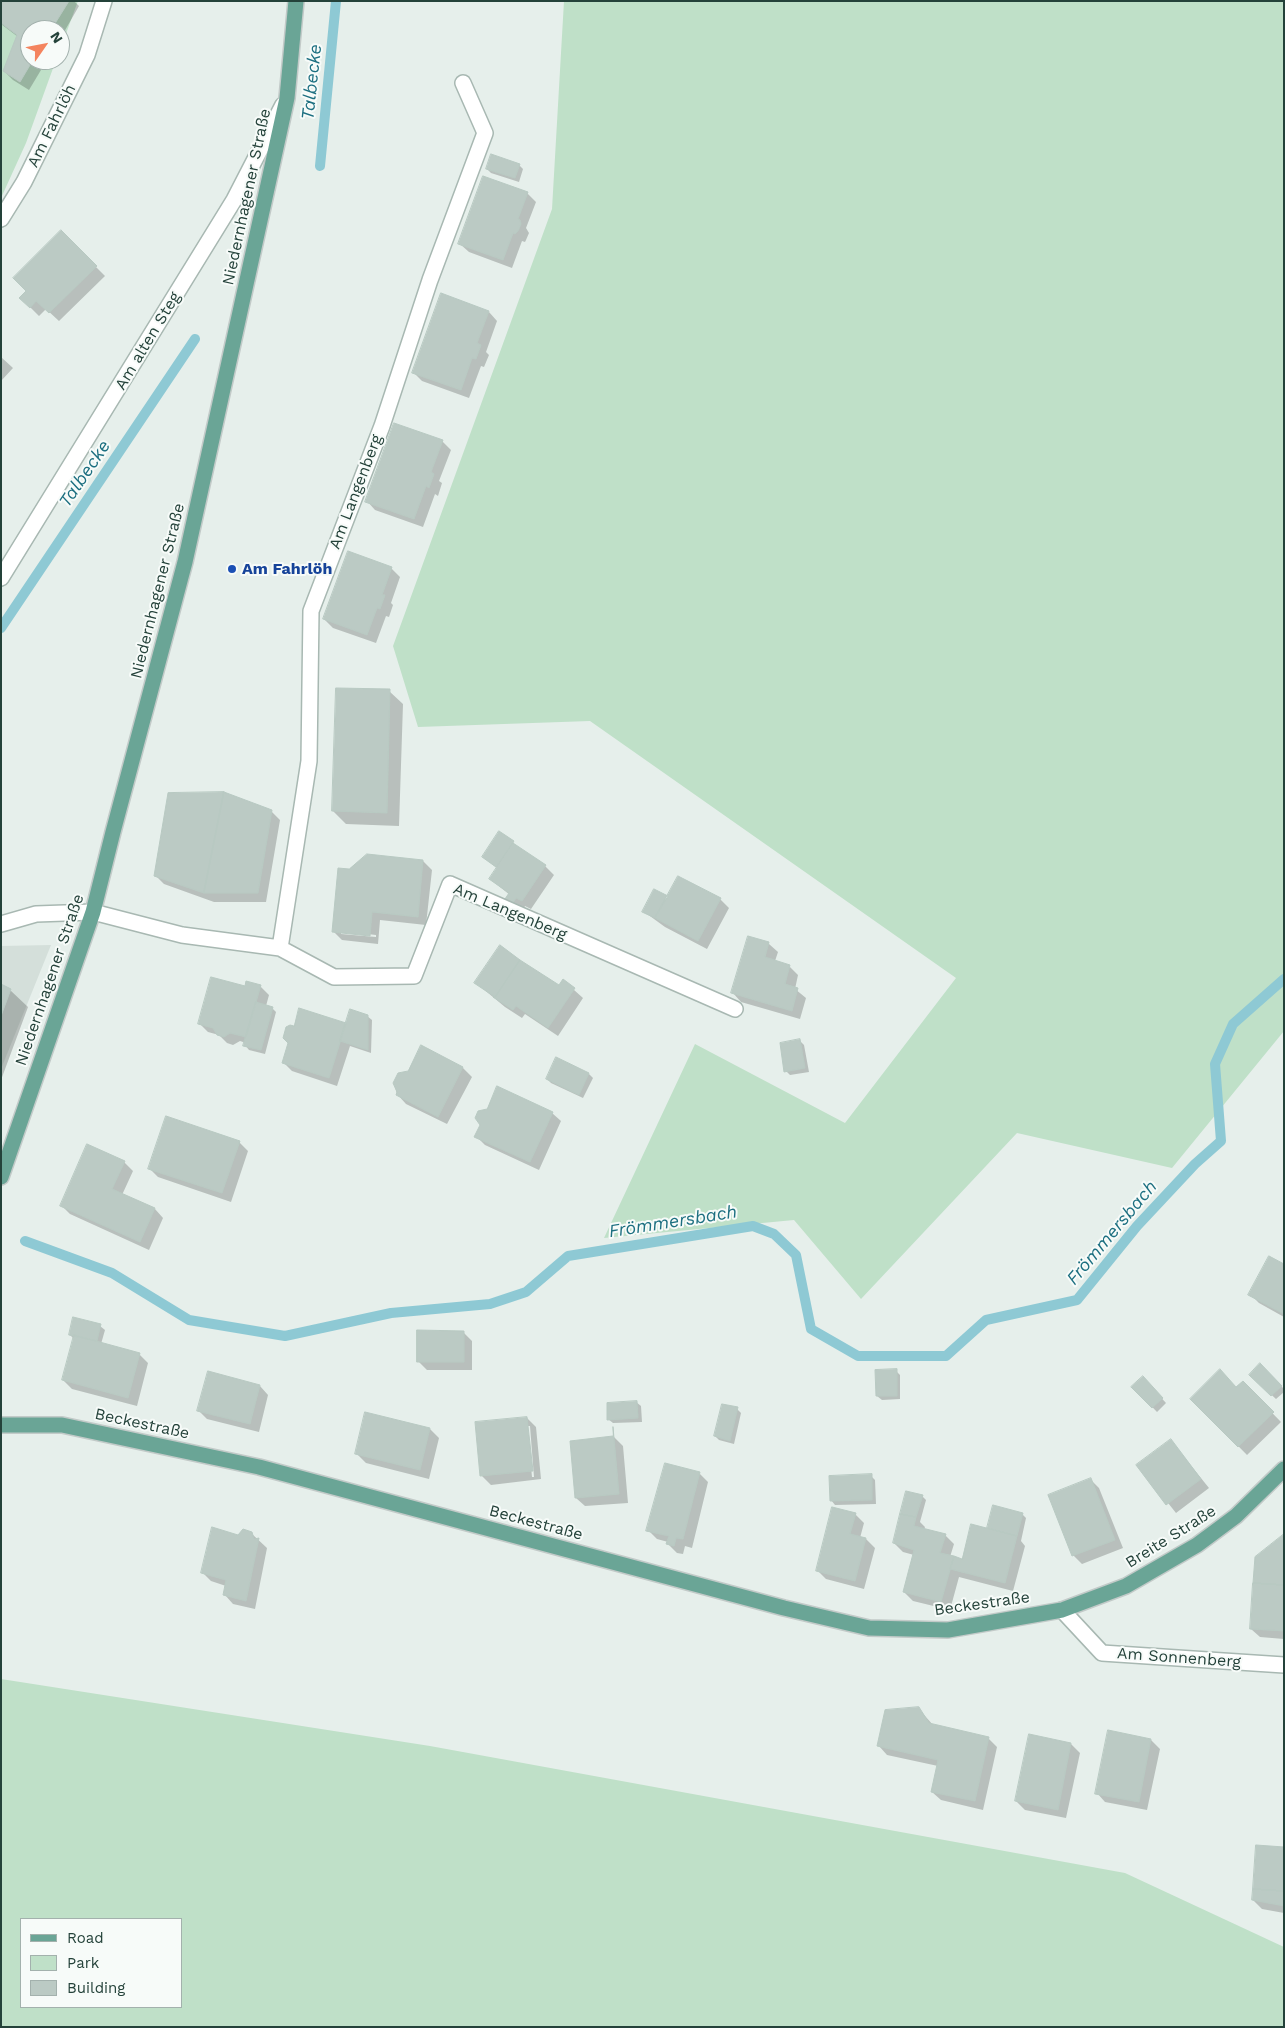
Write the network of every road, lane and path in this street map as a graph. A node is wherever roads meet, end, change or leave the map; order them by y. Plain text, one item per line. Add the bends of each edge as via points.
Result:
1 (104, 1) edge
2 (296, 1) edge
3 (463, 83) dead end
4 (287, 98) junction
5 (1, 219) edge
6 (1, 578) edge
7 (94, 912) junction
8 (1, 924) edge
9 (280, 948) junction
10 (735, 1009) dead end
11 (1, 1177) edge
12 (1, 1425) edge
13 (1284, 1469) edge
14 (1062, 1610) junction
15 (1284, 1665) edge

1 - 5 street, Am Fahrlöh via 87,55 24,182
2 - 4 main road, Niedernhagener Straße
3 - 9 street, Am Langenberg via 485,133 433,271 382,426 311,612 309,761
4 - 6 street, Am alten Steg via 229,208
4 - 7 main road, Niedernhagener Straße via 185,562 112,832
7 - 8 street via 36,914
7 - 9 street, Am Langenberg via 182,935
7 - 11 main road, Niedernhagener Straße
9 - 10 street, Am Langenberg via 334,977 414,976 450,884
12 - 14 main road, Beckestraße via 62,1425 259,1467 869,1628 948,1630
13 - 14 main road, Breite Straße via 1236,1516 1197,1545 1126,1586
14 - 15 street, Am Sonnenberg via 1102,1652

